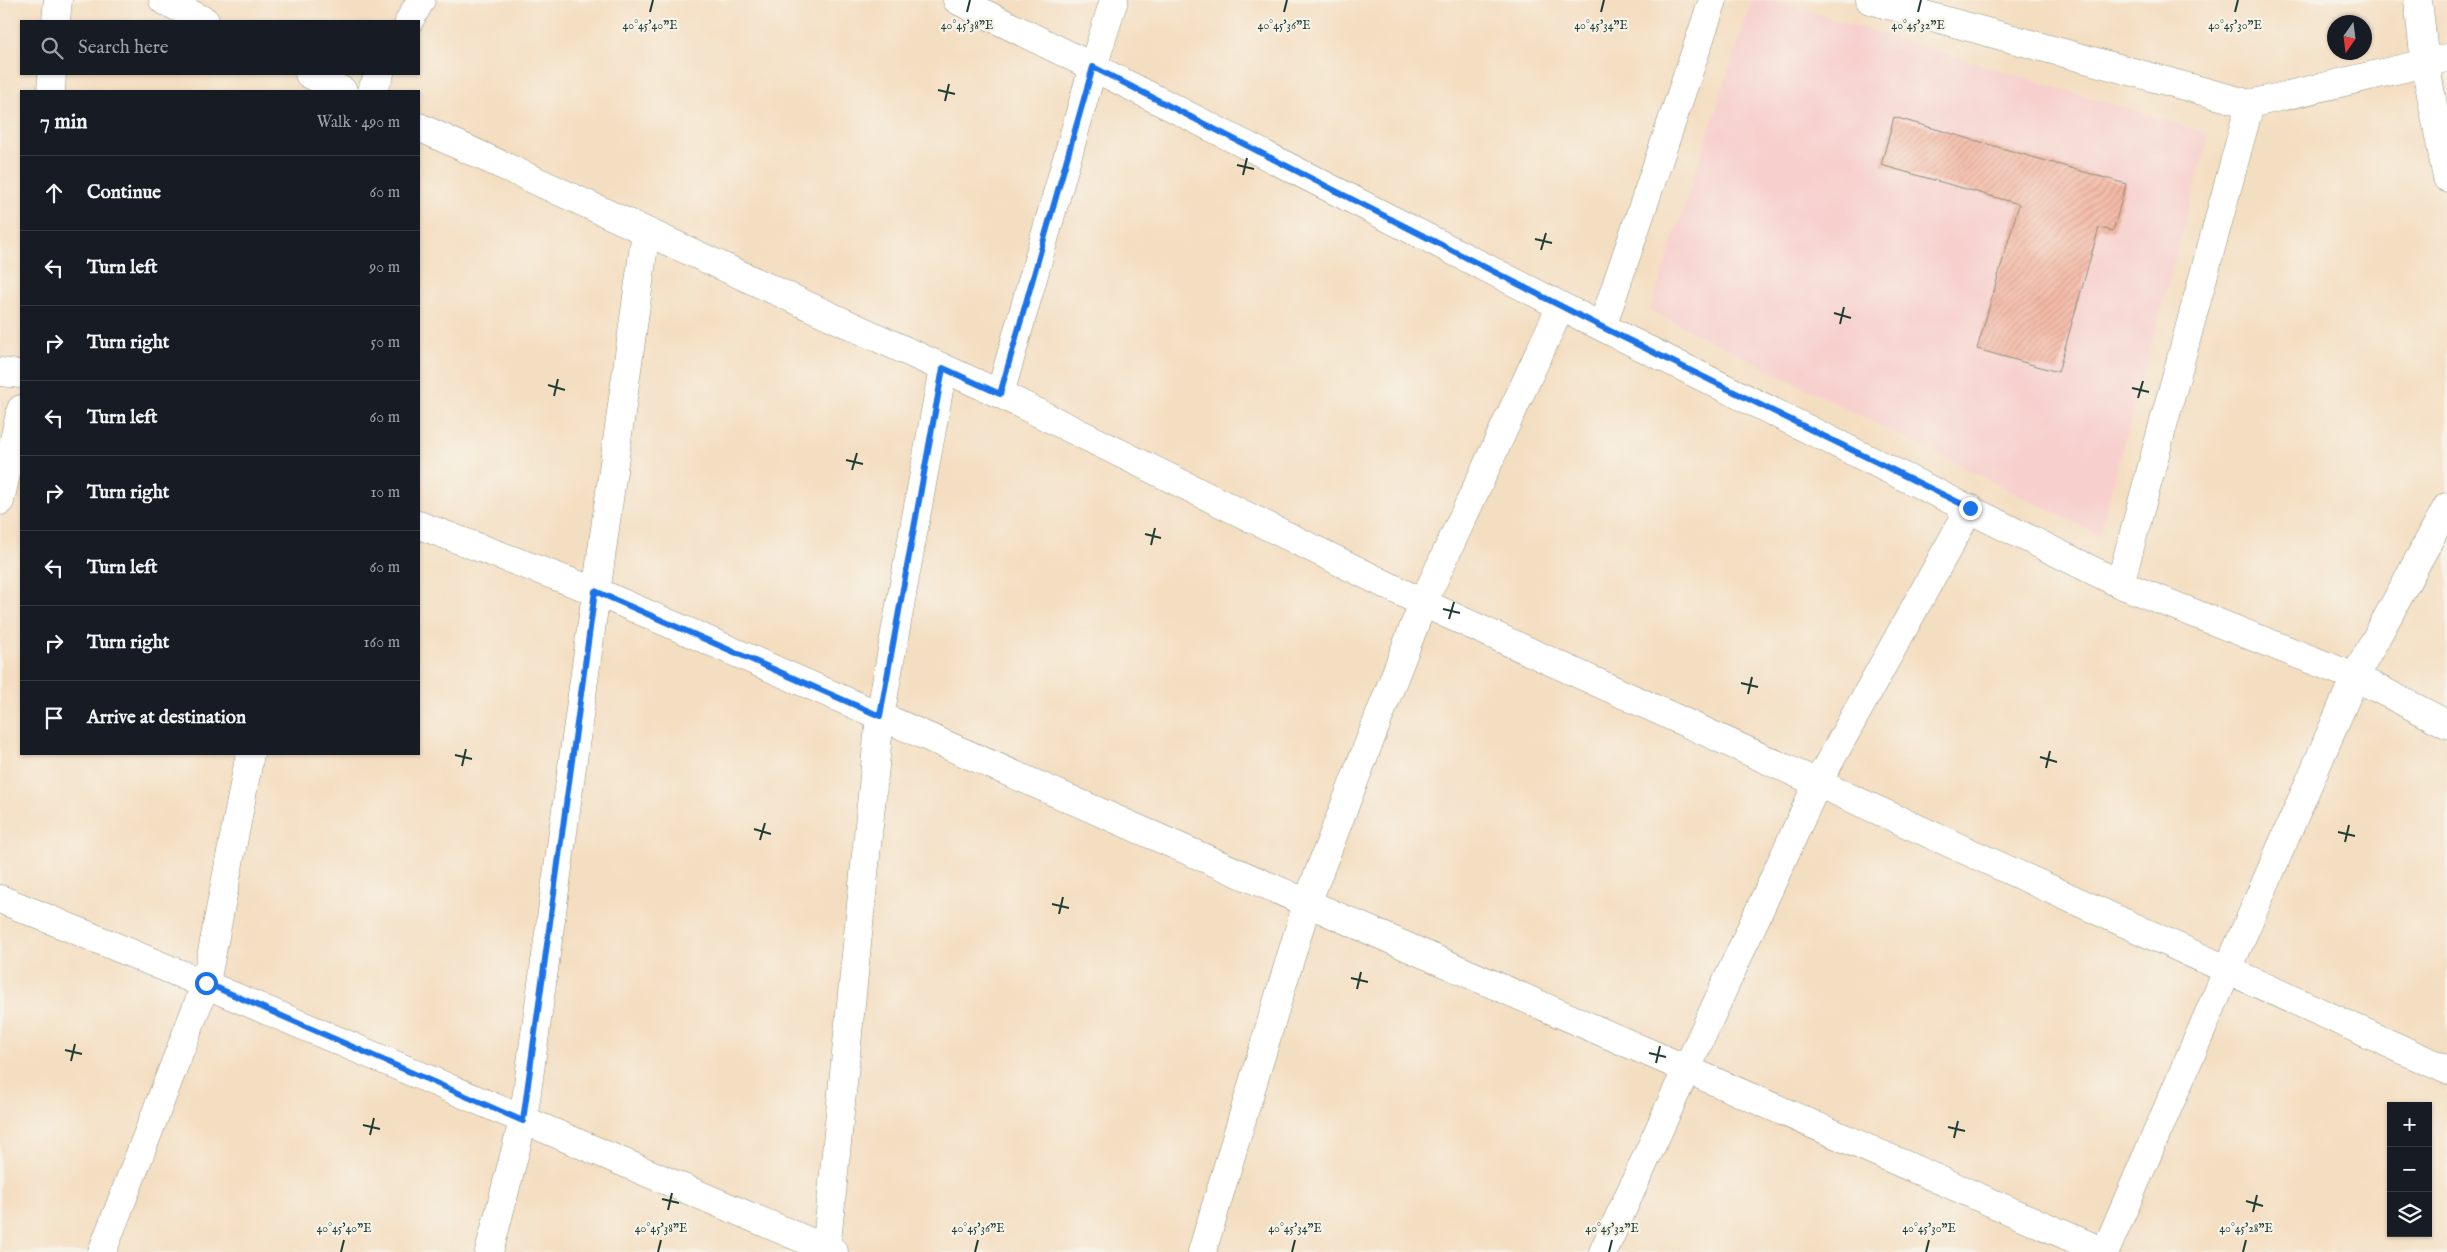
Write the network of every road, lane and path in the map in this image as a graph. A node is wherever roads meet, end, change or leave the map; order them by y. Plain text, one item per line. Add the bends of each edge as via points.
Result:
1 (58, 0) edge
2 (163, 0) edge
3 (420, 0) edge
4 (957, 0) edge
5 (1114, 0) edge
6 (1713, 0) edge
7 (1870, 0) edge
8 (2418, 0) edge
9 (56, 20) edge
10 (203, 20) edge
11 (410, 20) edge
12 (2436, 61) edge
13 (1093, 67) junction
14 (52, 75) edge
15 (311, 75) edge
16 (379, 75) edge
17 (51, 90) edge
18 (341, 90) edge
19 (372, 90) edge
20 (2250, 104) junction
21 (420, 127) edge
22 (2447, 178) edge
23 (646, 232) junction
24 (1561, 306) junction
25 (1602, 327) junction
26 (943, 368) junction
27 (0, 372) edge
28 (20, 374) edge
29 (1000, 394) junction
30 (20, 413) edge
31 (0, 501) edge
32 (2447, 507) edge
33 (1970, 508) junction
34 (420, 525) edge
35 (2120, 584) junction
36 (595, 591) junction
37 (1423, 603) junction
38 (2355, 678) junction
39 (880, 716) junction
40 (2447, 724) edge
41 (250, 755) edge
42 (1817, 784) junction
43 (0, 899) edge
44 (1307, 903) junction
45 (2228, 971) junction
46 (206, 983) junction
47 (1687, 1069) junction
48 (2447, 1070) edge
49 (523, 1121) junction
50 (829, 1251) edge
51 (102, 1252) edge
52 (490, 1252) edge
53 (1202, 1252) edge
54 (1603, 1252) edge
55 (2104, 1252) edge

1 - 9 street
2 - 10 street
3 - 11 street
4 - 13 street
5 - 13 street
6 - 25 street
7 - 20 street
8 - 12 street
12 - 20 street
12 - 22 street
13 - 24 street
13 - 29 street
14 - 17 street
15 - 18 street
16 - 19 street
20 - 35 street
21 - 23 street
23 - 26 street
23 - 36 street
24 - 25 street
24 - 37 street
25 - 33 street
26 - 29 street
26 - 39 street
27 - 28 street
29 - 37 street
30 - 31 street
32 - 38 street
33 - 35 street
33 - 42 street
34 - 36 street
35 - 38 street
36 - 39 street
36 - 49 street
37 - 42 street
37 - 44 street
38 - 40 street
38 - 45 street
39 - 44 street
39 - 50 street
41 - 46 street
42 - 45 street
42 - 47 street
43 - 46 street
44 - 47 street
44 - 53 street
45 - 48 street
45 - 55 street
46 - 49 street
46 - 51 street
47 - 54 street
47 - 55 street
49 - 50 street
49 - 52 street

